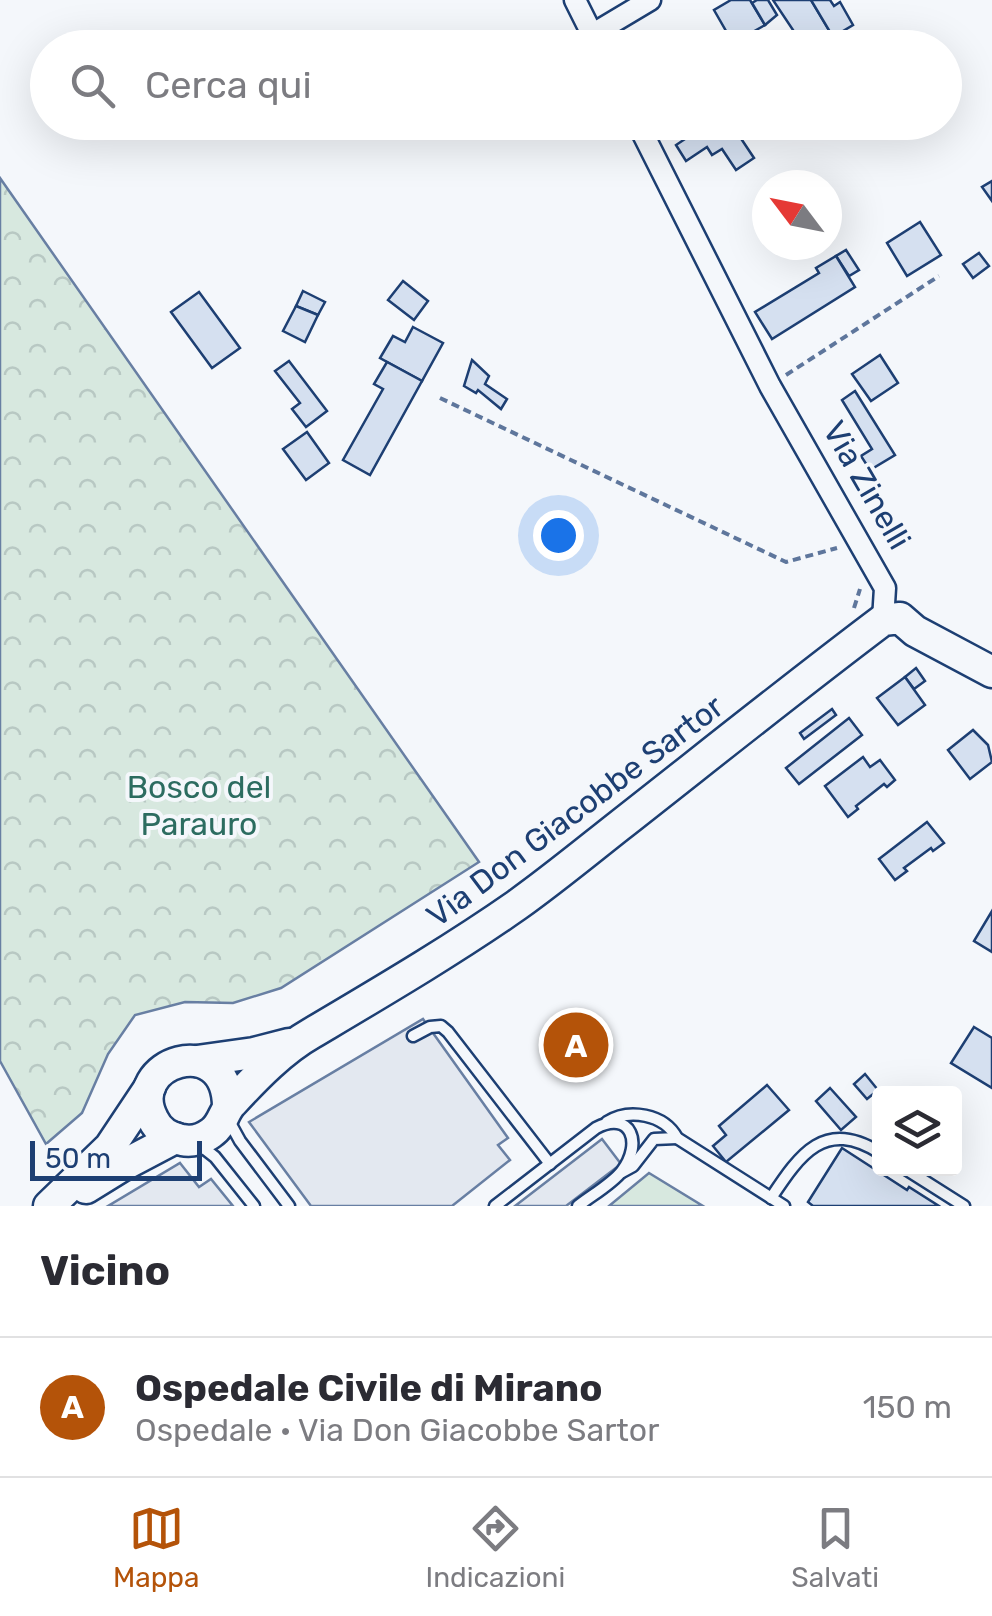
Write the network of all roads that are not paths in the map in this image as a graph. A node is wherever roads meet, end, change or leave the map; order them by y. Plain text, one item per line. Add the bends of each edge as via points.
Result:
1 (574, 0) edge
2 (650, 0) edge
3 (590, 30) edge
4 (610, 30) edge
5 (646, 140) edge
6 (883, 620) junction
7 (992, 672) edge
8 (413, 1036) dead end
9 (297, 1042) junction
10 (198, 1061) junction
11 (150, 1087) junction
12 (227, 1111) junction
13 (607, 1122) junction
14 (677, 1138) junction
15 (184, 1140) junction
16 (872, 1148) edge
17 (550, 1164) junction
18 (621, 1173) junction
19 (917, 1176) edge
20 (771, 1198) junction
21 (50, 1206) edge
22 (58, 1206) edge
23 (254, 1206) edge
24 (289, 1206) edge
25 (494, 1206) edge
26 (578, 1206) edge
27 (784, 1206) edge
28 (964, 1206) edge

1 - 3 street
2 - 4 street
5 - 6 street, Via Zinelli via 770,386 885,588
6 - 7 main road via 900,618
6 - 9 main road, Via Don Giacobbe Sartor via 519,904
8 - 17 lane via 430,1027 448,1032
9 - 10 main road, Via Don Giacobbe Sartor
9 - 12 main road, Via Don Giacobbe Sartor
10 - 11 main road, Via Don Giacobbe Sartor via 172,1063
10 - 12 main road via 224,1083
11 - 15 main road via 150,1114 160,1129
11 - 21 main road, Via Don Giacobbe Sartor via 110,1147
12 - 15 main road, Via Don Giacobbe Sartor via 212,1132
12 - 24 lane via 240,1141
13 - 14 lane via 622,1114 654,1118
13 - 17 lane
13 - 18 lane via 630,1131 635,1141
14 - 18 lane via 656,1138
14 - 20 lane
15 - 22 main road, Via Don Giacobbe Sartor via 120,1166
15 - 23 lane via 215,1157
16 - 20 lane via 848,1138 821,1143 795,1164
17 - 25 lane
18 - 26 lane
19 - 28 lane
20 - 27 lane

